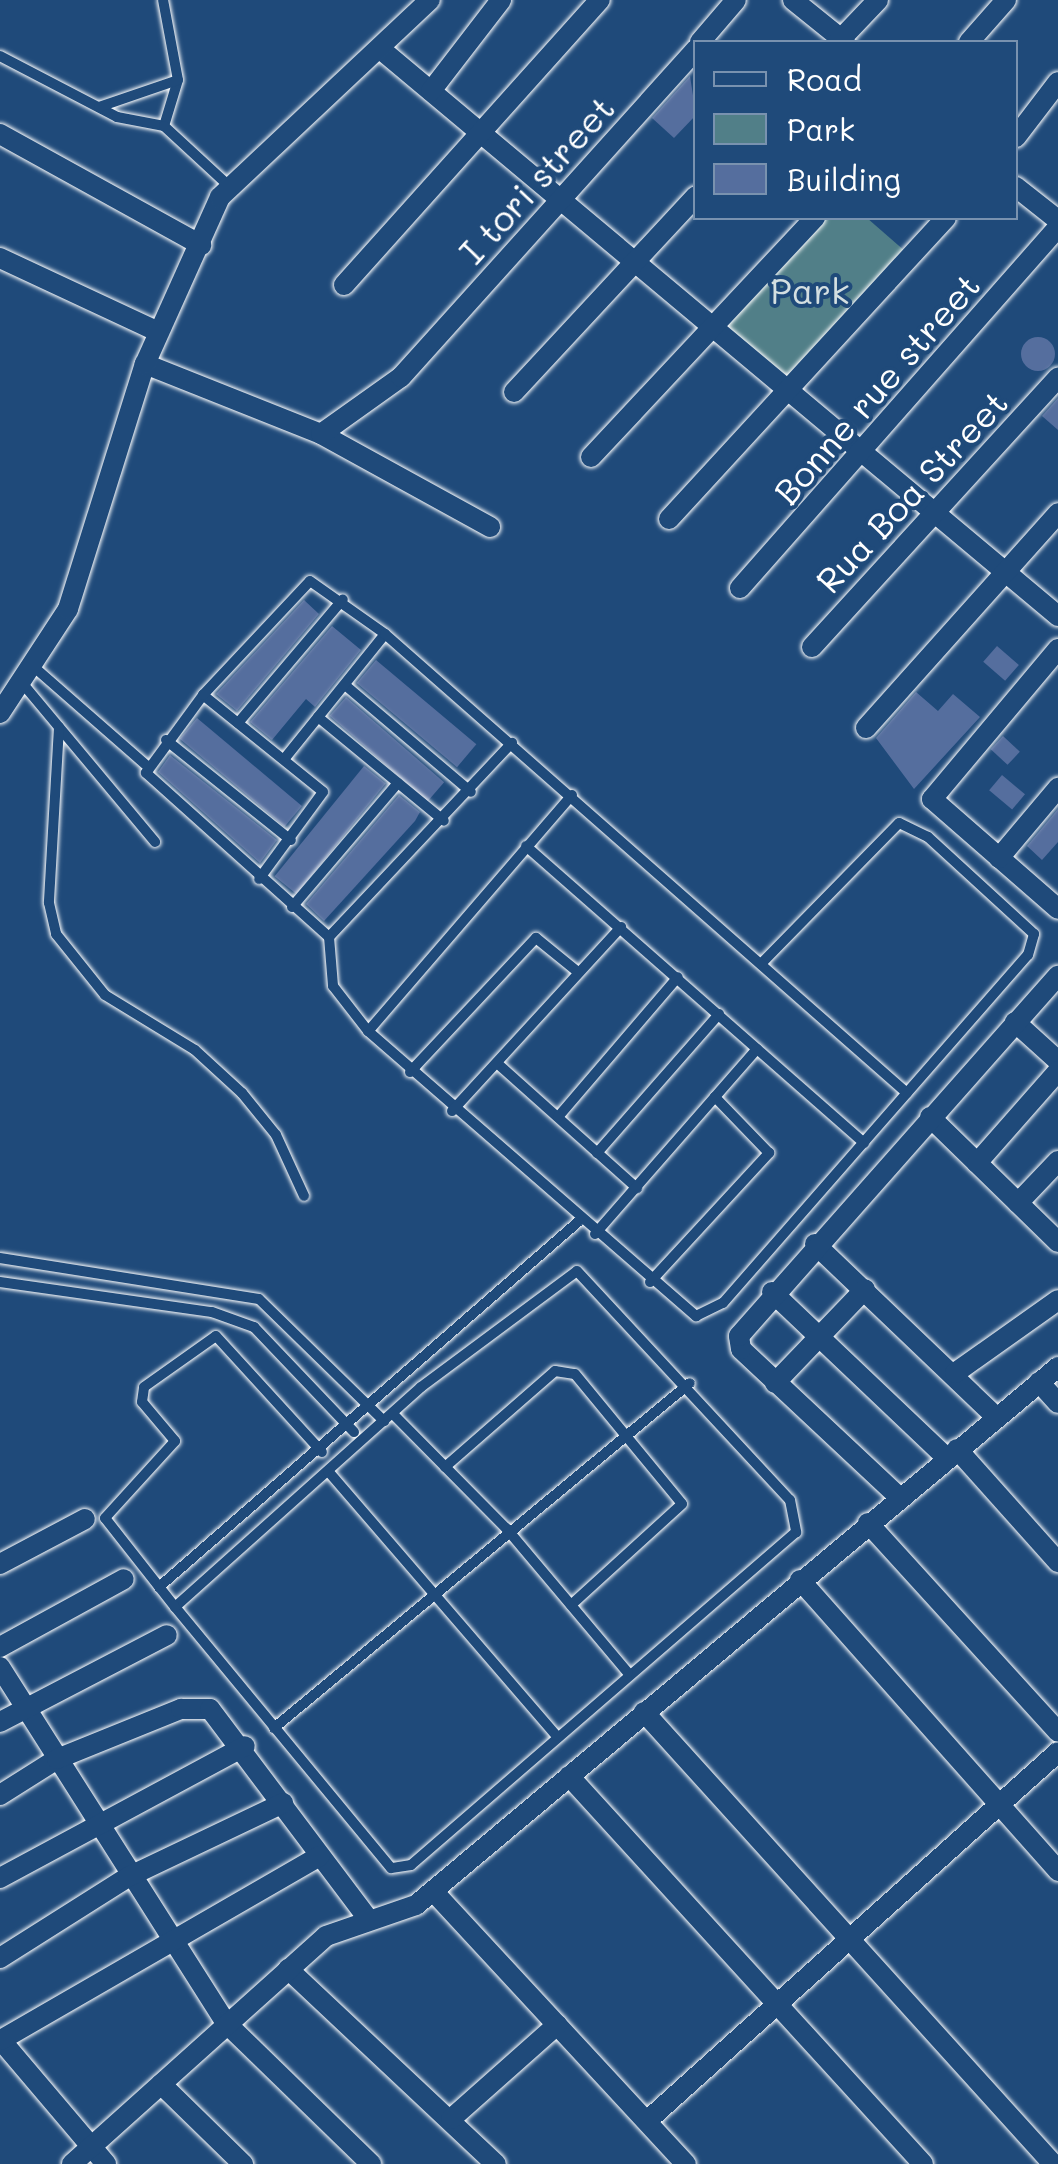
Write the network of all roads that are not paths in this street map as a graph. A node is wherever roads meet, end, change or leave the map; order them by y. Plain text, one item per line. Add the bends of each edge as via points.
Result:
1 (163, 0) edge
2 (430, 0) edge
3 (501, 0) edge
4 (600, 0) edge
5 (736, 0) edge
6 (793, 0) edge
7 (878, 0) edge
8 (1006, 0) edge
9 (702, 40) edge
10 (840, 40) edge
11 (842, 40) edge
12 (971, 40) edge
13 (693, 51) edge
14 (384, 52) junction
15 (0, 56) edge
16 (178, 80) junction
17 (1058, 82) edge
18 (431, 91) junction
19 (99, 107) junction
20 (164, 126) junction
21 (481, 126) junction
22 (0, 134) edge
23 (1018, 134) edge
24 (228, 185) junction
25 (1018, 189) edge
26 (563, 195) junction
27 (693, 199) edge
28 (813, 220) edge
29 (944, 220) edge
30 (1058, 224) edge
31 (201, 245) junction
32 (0, 258) edge
33 (636, 260) junction
34 (344, 285) dead end
35 (710, 322) junction
36 (159, 332) junction
37 (145, 364) junction
38 (1058, 378) edge
39 (788, 391) junction
40 (514, 392) dead end
41 (321, 434) junction
42 (862, 455) junction
43 (591, 456) dead end
44 (1058, 513) edge
45 (937, 514) junction
46 (669, 519) dead end
47 (490, 527) dead end
48 (1007, 575) junction
49 (740, 588) dead end
50 (343, 600) junction
51 (1058, 616) edge
52 (384, 634) junction
53 (812, 647) dead end
54 (1058, 648) edge
55 (29, 676) junction
56 (345, 685) junction
57 (203, 695) junction
58 (0, 713) edge
59 (318, 717) junction
60 (238, 723) junction
61 (59, 727) junction
62 (866, 728) dead end
63 (166, 740) junction
64 (512, 744) junction
65 (285, 758) junction
66 (147, 766) junction
67 (398, 783) junction
68 (1058, 788) edge
69 (471, 792) junction
70 (572, 794) junction
71 (444, 821) junction
72 (291, 840) junction
73 (156, 842) dead end
74 (526, 846) junction
75 (999, 858) junction
76 (259, 878) junction
77 (292, 907) junction
78 (1058, 910) edge
79 (621, 927) junction
80 (328, 937) junction
81 (763, 962) junction
82 (579, 973) junction
83 (678, 977) junction
84 (1057, 978) edge
85 (719, 1014) junction
86 (1015, 1022) junction
87 (368, 1032) junction
88 (757, 1049) junction
89 (498, 1062) junction
90 (1058, 1062) edge
91 (1058, 1071) edge
92 (410, 1072) junction
93 (907, 1093) junction
94 (715, 1097) junction
95 (452, 1110) junction
96 (930, 1116) junction
97 (558, 1117) junction
98 (864, 1143) junction
99 (597, 1152) junction
100 (1058, 1161) edge
101 (977, 1162) junction
102 (637, 1188) junction
103 (304, 1196) dead end
104 (1018, 1203) junction
105 (578, 1222) junction
106 (595, 1234) junction
107 (1058, 1242) edge
108 (815, 1244) junction
109 (0, 1258) edge
110 (0, 1282) edge
111 (650, 1282) junction
112 (865, 1289) junction
113 (772, 1292) junction
114 (1058, 1300) edge
115 (820, 1337) junction
116 (1058, 1368) edge
117 (955, 1373) junction
118 (1040, 1382) junction
119 (690, 1383) junction
120 (776, 1383) junction
121 (1058, 1402) edge
122 (372, 1408) junction
123 (996, 1416) junction
124 (388, 1417) junction
125 (351, 1428) junction
126 (628, 1432) junction
127 (361, 1440) junction
128 (322, 1452) junction
129 (952, 1453) junction
130 (445, 1467) junction
131 (328, 1470) junction
132 (900, 1496) junction
133 (85, 1519) dead end
134 (868, 1523) junction
135 (506, 1528) junction
136 (1058, 1562) edge
137 (0, 1564) edge
138 (124, 1579) dead end
139 (800, 1580) junction
140 (159, 1586) junction
141 (432, 1588) junction
142 (571, 1606) junction
143 (176, 1607) junction
144 (167, 1635) dead end
145 (0, 1647) edge
146 (0, 1667) edge
147 (628, 1673) junction
148 (26, 1707) junction
149 (644, 1712) junction
150 (0, 1722) edge
151 (274, 1728) junction
152 (1058, 1732) edge
153 (556, 1736) junction
154 (245, 1746) junction
155 (1058, 1752) edge
156 (57, 1758) junction
157 (569, 1776) junction
158 (0, 1795) edge
159 (283, 1803) junction
160 (1000, 1805) junction
161 (94, 1820) junction
162 (320, 1856) junction
163 (1058, 1871) edge
164 (128, 1877) junction
165 (0, 1878) edge
166 (433, 1891) junction
167 (366, 1917) junction
168 (169, 1938) junction
169 (850, 1939) junction
170 (0, 1958) edge
171 (288, 1969) junction
172 (777, 2004) junction
173 (225, 2022) junction
174 (557, 2025) junction
175 (1, 2039) edge
176 (8, 2066) edge
177 (161, 2084) junction
178 (451, 2119) junction
179 (646, 2121) junction
180 (90, 2148) junction
181 (1053, 2162) edge
182 (72, 2164) edge
183 (106, 2164) edge
184 (243, 2164) edge
185 (371, 2164) edge
186 (496, 2164) edge
187 (686, 2164) edge
188 (923, 2164) edge

1 - 16 lane
2 - 14 street
3 - 18 street
4 - 21 street
5 - 9 street
6 - 10 street
7 - 11 street
8 - 12 street
13 - 26 street, I tori street
14 - 18 street
14 - 24 street
15 - 19 lane
16 - 19 lane
16 - 20 lane
17 - 23 street
18 - 21 street
19 - 20 lane
20 - 24 lane
21 - 26 street
21 - 34 street
22 - 31 street
24 - 31 street
25 - 30 street
26 - 33 street
26 - 41 street, I tori street via 423,353
27 - 33 street
28 - 35 street
29 - 39 street
30 - 42 street, Bonne rue street
31 - 36 street
32 - 36 street
33 - 35 street
33 - 40 street
35 - 39 street
35 - 43 street
36 - 37 street
37 - 41 street
37 - 55 street via 84,569
38 - 45 street, Rua Boa Street
39 - 42 street
39 - 46 street
41 - 47 street
42 - 45 street
42 - 49 street, Bonne rue street
44 - 48 street
45 - 48 street
45 - 53 street, Rua Boa Street
48 - 51 street
48 - 62 street
50 - 52 lane
50 - 57 lane via 322,583 302,585
50 - 60 lane
52 - 56 lane
52 - 64 lane
54 - 75 street via 933,794 935,807
55 - 58 street
55 - 61 lane
55 - 66 lane
56 - 59 lane
56 - 69 lane
57 - 60 lane
57 - 63 lane
59 - 65 lane
59 - 67 lane
60 - 65 lane
61 - 73 lane
61 - 103 lane via 49,903 56,934 104,994 196,1050 242,1093 276,1135
63 - 66 lane
63 - 72 lane
64 - 69 lane
64 - 70 lane
65 - 72 lane via 324,796
66 - 76 lane via 148,778
67 - 71 lane
67 - 77 lane
68 - 75 street
69 - 71 lane
70 - 74 lane
70 - 81 lane
71 - 80 lane
72 - 76 lane
74 - 79 lane
74 - 87 lane
75 - 78 street
76 - 77 lane
77 - 80 lane
79 - 82 lane
79 - 83 lane
80 - 87 lane via 333,986
81 - 93 lane
81 - 93 lane via 899,823 928,837 1014,914 1034,934 1033,948
82 - 89 lane
82 - 92 lane via 536,938
83 - 85 lane
83 - 97 lane
84 - 86 street
85 - 88 lane
85 - 99 lane
86 - 90 street
86 - 96 street
87 - 92 lane
88 - 94 lane
88 - 98 lane
89 - 95 lane
89 - 97 lane
91 - 101 street
92 - 95 lane
93 - 98 lane
94 - 102 lane
94 - 111 lane via 769,1153
95 - 105 lane
96 - 101 street
96 - 108 street
97 - 99 lane
98 - 111 lane via 715,1310 689,1313
99 - 102 lane
100 - 104 street
101 - 104 street
102 - 106 lane
104 - 107 street
105 - 106 lane
105 - 122 lane
106 - 111 lane
108 - 112 street
108 - 113 street
109 - 122 lane via 260,1300
110 - 125 lane via 212,1312 254,1328
112 - 115 street
112 - 117 street
113 - 115 street
113 - 120 street via 740,1344
114 - 117 street
115 - 120 street
115 - 129 street
116 - 118 street
117 - 123 street
118 - 121 street
118 - 123 street
119 - 124 lane via 572,1270
119 - 126 lane
119 - 147 lane via 790,1500 796,1532 788,1548
120 - 132 street
122 - 124 lane
122 - 125 lane
123 - 129 street
124 - 127 lane
124 - 130 lane
125 - 127 lane
125 - 128 lane
126 - 130 lane via 561,1369
126 - 135 lane
126 - 142 lane via 682,1504
127 - 131 lane
128 - 140 lane
128 - 140 lane via 216,1336 144,1387 142,1402 176,1441 104,1518
129 - 132 street
129 - 136 street
130 - 135 lane
131 - 141 lane
131 - 143 lane
132 - 134 street
133 - 137 street
134 - 139 street
134 - 152 street
135 - 141 lane
135 - 142 lane
138 - 145 street
139 - 149 street
139 - 160 street
140 - 143 lane
141 - 151 lane
141 - 153 lane
142 - 147 lane
143 - 151 lane
144 - 148 street
146 - 148 street
147 - 153 lane
148 - 150 street
148 - 156 street
149 - 157 street
149 - 169 street
151 - 153 lane via 378,1860 397,1870
154 - 156 street via 222,1715 195,1705
154 - 159 street
154 - 161 street
155 - 160 street
156 - 158 street
156 - 161 street
157 - 166 street
157 - 172 street
159 - 162 street
159 - 164 street
160 - 163 street
160 - 169 street
161 - 164 street
161 - 165 street
162 - 167 street
162 - 168 street
164 - 168 street
164 - 170 street
166 - 167 street via 396,1919
166 - 174 street
167 - 171 street
168 - 173 street
168 - 175 street
169 - 172 street
169 - 181 street
171 - 173 street
171 - 178 street
172 - 179 street
172 - 188 street
173 - 177 street
173 - 185 street
174 - 178 street
174 - 179 street
175 - 176 street
176 - 180 street
177 - 180 street
177 - 184 street
178 - 186 street
179 - 187 street
180 - 182 street
180 - 183 street

